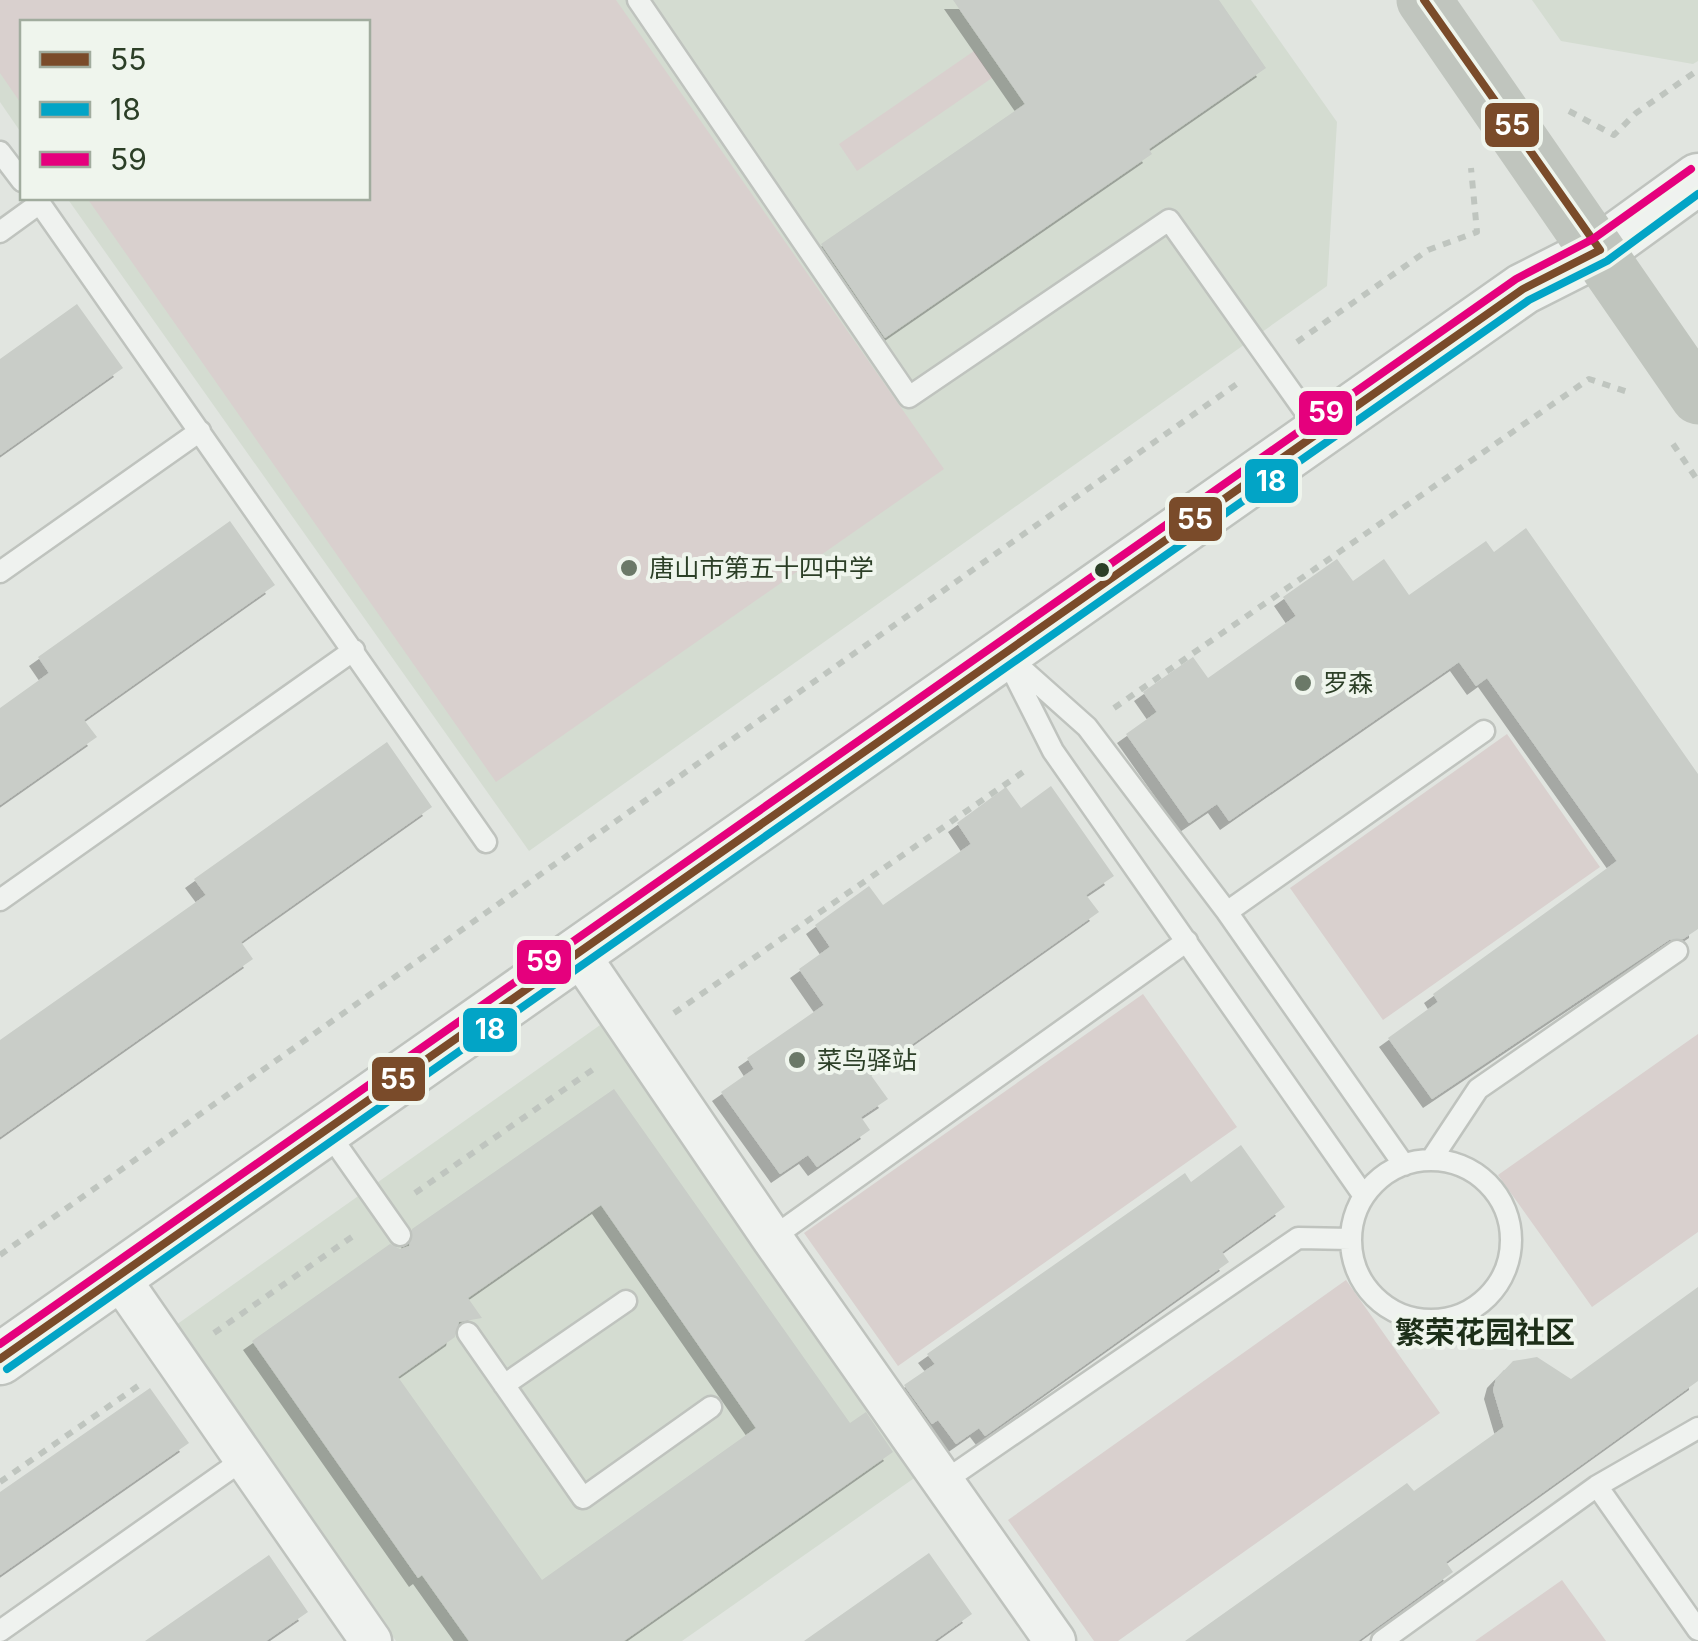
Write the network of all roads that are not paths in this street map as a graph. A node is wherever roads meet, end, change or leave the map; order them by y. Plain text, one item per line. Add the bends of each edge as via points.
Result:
1 (638, 0) edge
2 (1424, 0) edge
3 (0, 152) edge
4 (20, 178) edge
5 (1698, 179) edge
6 (38, 200) edge
7 (0, 232) edge
8 (1600, 250) junction
9 (1698, 397) edge
10 (200, 431) junction
11 (1320, 432) junction
12 (0, 572) edge
13 (354, 650) junction
14 (1004, 654) junction
15 (1484, 731) dead end
16 (486, 842) dead end
17 (0, 900) edge
18 (1228, 912) junction
19 (1187, 942) junction
20 (1677, 951) dead end
21 (578, 953) junction
22 (326, 1129) junction
23 (1431, 1160) junction
24 (1404, 1165) junction
25 (1364, 1196) junction
26 (400, 1235) dead end
27 (772, 1238) junction
28 (1351, 1239) junction
29 (118, 1276) junction
30 (626, 1300) dead end
31 (468, 1333) dead end
32 (1, 1355) edge
33 (504, 1385) junction
34 (711, 1407) dead end
35 (1698, 1428) edge
36 (244, 1458) junction
37 (942, 1482) junction
38 (1597, 1486) junction
39 (0, 1630) edge
40 (1698, 1630) edge
41 (363, 1638) edge
42 (1055, 1641) edge
43 (1382, 1641) edge

1 - 11 lane via 909,397 1169,220
2 - 8 main road
3 - 4 lane
5 - 8 street
6 - 7 lane
6 - 10 lane
8 - 9 main road
8 - 11 street via 1523,289
10 - 12 lane
10 - 13 lane
11 - 14 street
13 - 16 lane
13 - 17 lane
14 - 18 lane via 1087,726
14 - 19 lane via 1052,751
14 - 21 street
15 - 18 lane
18 - 24 lane
19 - 25 lane
19 - 27 lane
20 - 23 lane via 1478,1089
21 - 22 street
21 - 27 street
22 - 26 lane
22 - 29 street
23 - 24 lane
23 - 28 lane via 1481,1176 1504,1209 1511,1248 1488,1297 1466,1312 1413,1318 1368,1289
24 - 25 lane
25 - 28 lane
27 - 37 street
28 - 37 lane via 1298,1238
29 - 32 street
29 - 36 street
30 - 33 lane
31 - 33 lane
33 - 34 lane via 583,1498
35 - 38 lane
36 - 39 lane
36 - 41 street
37 - 42 street
38 - 40 lane
38 - 43 lane

